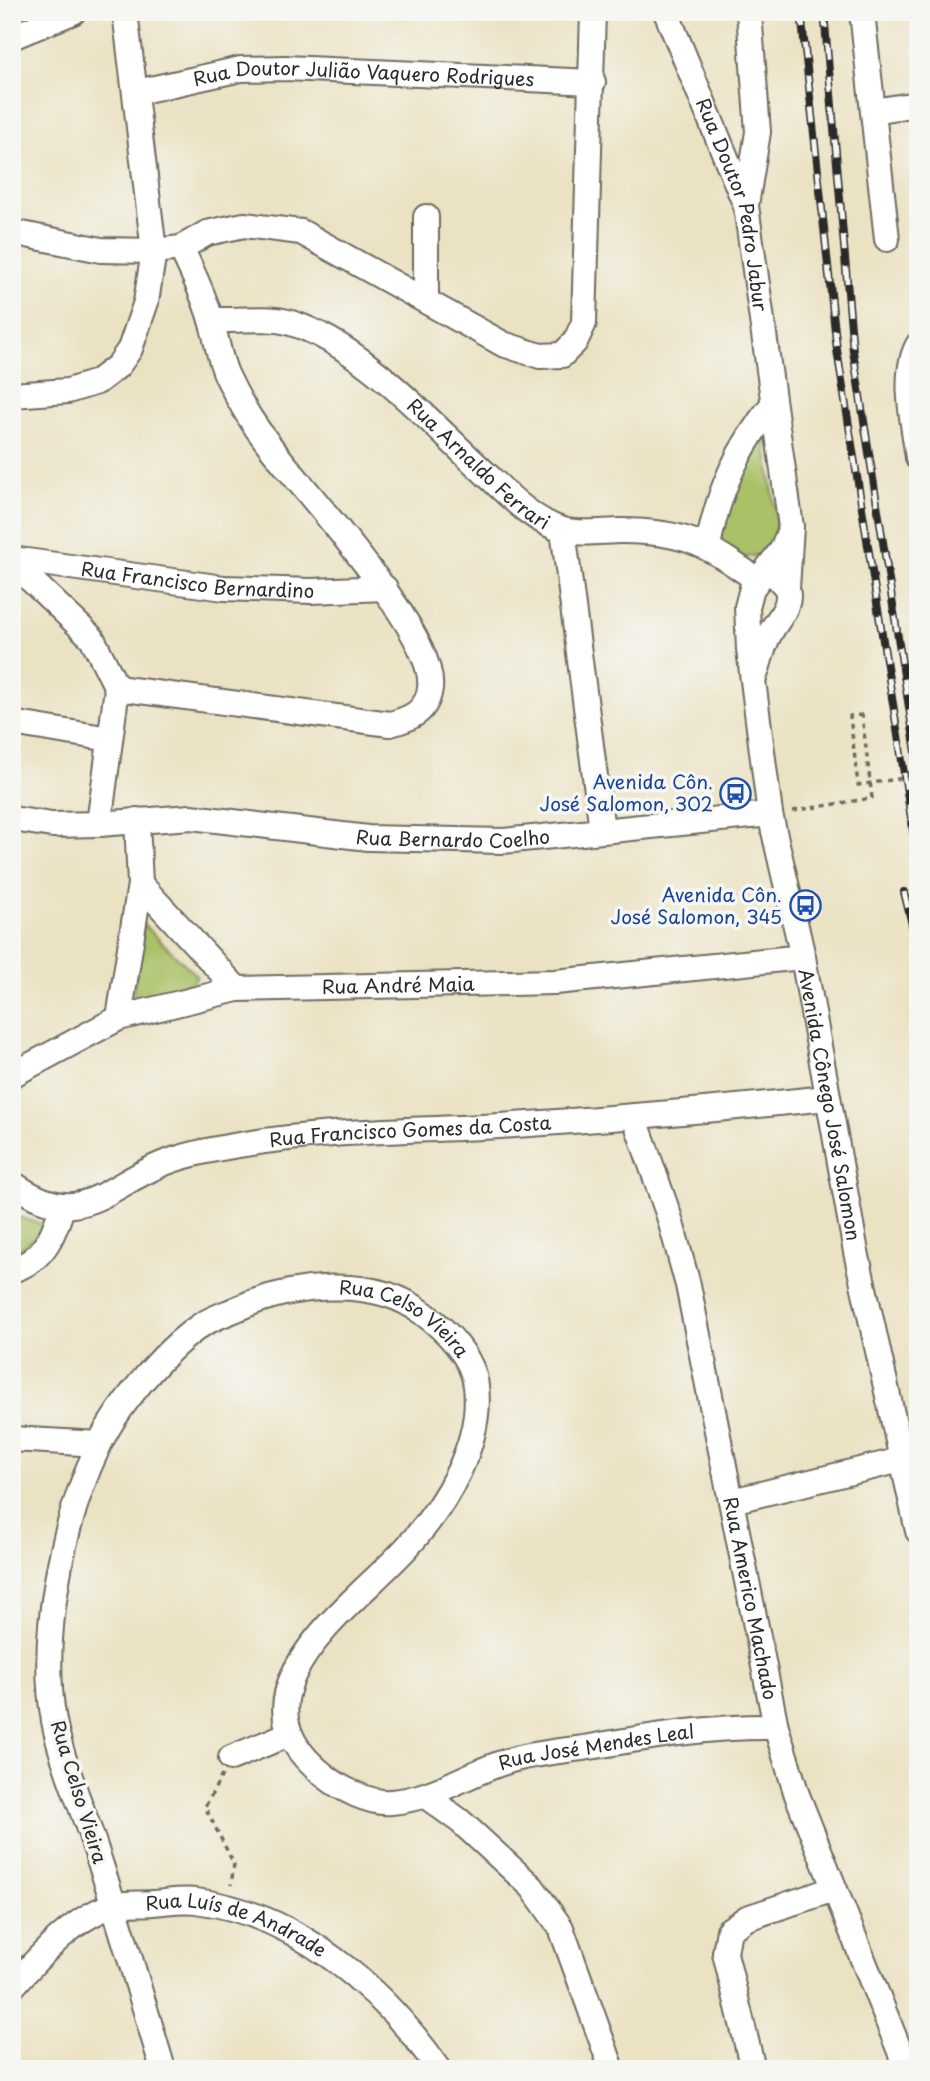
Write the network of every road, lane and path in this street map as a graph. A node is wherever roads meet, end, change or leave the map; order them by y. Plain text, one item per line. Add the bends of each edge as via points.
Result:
1 (73, 12) edge
2 (125, 12) edge
3 (593, 12) edge
4 (666, 12) edge
5 (749, 12) edge
6 (862, 12) edge
7 (12, 37) edge
8 (593, 82) junction
9 (137, 92) junction
10 (918, 104) edge
11 (873, 111) junction
12 (746, 206) junction
13 (426, 217) dead end
14 (12, 232) edge
15 (887, 239) dead end
16 (181, 248) junction
17 (154, 251) junction
18 (426, 299) junction
19 (212, 320) junction
20 (918, 345) edge
21 (12, 395) edge
22 (773, 404) junction
23 (918, 458) edge
24 (791, 527) junction
25 (564, 530) junction
26 (708, 546) junction
27 (12, 560) edge
28 (759, 577) junction
29 (385, 587) junction
30 (787, 588) junction
31 (747, 617) junction
32 (771, 630) junction
33 (754, 679) junction
34 (117, 688) junction
35 (12, 723) edge
36 (110, 739) junction
37 (918, 776) edge
38 (770, 814) junction
39 (12, 819) edge
40 (137, 820) junction
41 (99, 824) junction
42 (602, 830) junction
43 (140, 884) junction
44 (803, 957) junction
45 (237, 989) junction
46 (119, 1018) junction
47 (12, 1075) edge
48 (827, 1098) junction
49 (634, 1116) junction
50 (12, 1183) edge
51 (63, 1205) junction
52 (12, 1270) edge
53 (12, 1439) edge
54 (99, 1444) junction
55 (901, 1460) junction
56 (732, 1501) junction
57 (918, 1531) edge
58 (776, 1727) junction
59 (289, 1734) junction
60 (231, 1758) joint
61 (427, 1797) junction
62 (835, 1889) junction
63 (114, 1905) junction
64 (227, 1908) junction
65 (12, 1987) edge
66 (163, 2069) edge
67 (439, 2069) edge
68 (612, 2069) edge
69 (753, 2069) edge
70 (908, 2069) edge

1 - 7 street
2 - 9 street
3 - 8 street
4 - 12 street, Rua Doutor Pedro Jabur
5 - 12 street via 758,132
6 - 11 street
8 - 9 street, Rua Doutor Julião Vaquero Rodrigues via 285,68 241,69
8 - 18 street via 584,323 575,342 562,355 540,356 503,344
9 - 17 street
10 - 11 street
11 - 15 street
12 - 22 street, Rua Doutor Pedro Jabur
13 - 18 street
14 - 17 street via 101,250
16 - 17 street
16 - 18 street via 206,233 244,225 301,232
16 - 19 street
17 - 21 street via 146,302 130,349 118,366 97,382 68,391
19 - 25 street, Rua Arnaldo Ferrari via 288,322 331,338 508,495
19 - 29 street via 217,352 228,378 265,440
20 - 23 street via 910,380
22 - 24 street, Rua Doutor Pedro Jabur
22 - 26 street via 736,456
24 - 28 street via 782,550
24 - 30 street, Rua Doutor Pedro Jabur
25 - 26 street, Rua Arnaldo Ferrari via 641,531 684,536
25 - 42 street
26 - 28 street, Rua Arnaldo Ferrari
27 - 29 street, Rua Francisco Bernardino via 224,588 311,591
27 - 34 street via 92,638
28 - 30 street via 774,575
28 - 31 street via 748,599
29 - 34 street via 422,655 431,687 425,705 413,718 390,724
30 - 32 street via 783,615
31 - 32 street via 759,628
31 - 33 street, Avenida Cônego José Salomon
32 - 33 street, Avenida Cônego José Salomon
33 - 38 street, Avenida Cônego José Salomon
34 - 36 street
35 - 36 street
36 - 41 street
37 - 38 path, bridge via 858,785 850,716 862,715 872,798
38 - 42 street, Rua Bernardo Coelho
38 - 44 street, Avenida Cônego José Salomon
39 - 41 street, Rua Bernardo Coelho via 52,825
40 - 41 street, Rua Bernardo Coelho
40 - 42 street, Rua Bernardo Coelho via 191,817 382,839 503,841
40 - 43 street
43 - 45 street
43 - 46 street
44 - 45 street, Rua André Maia via 555,982
44 - 48 street, Avenida Cônego José Salomon
45 - 46 street, Rua André Maia
46 - 47 street, Rua André Maia
48 - 49 street, Rua Francisco Gomes da Costa
48 - 55 street, Avenida Cônego José Salomon
49 - 51 street, Rua Francisco Gomes da Costa via 323,1135 238,1145 162,1164 103,1196
49 - 56 street, Rua Americo Machado via 688,1285
50 - 51 street via 46,1203
51 - 52 street via 40,1256
53 - 54 street
54 - 59 street, Rua Celso Vieira via 152,1368 199,1326 260,1297 330,1287 391,1295 422,1312 462,1350 477,1382 476,1417 466,1454 440,1506 408,1546 332,1618 303,1654 289,1686
54 - 63 street, Rua Celso Vieira via 74,1513 57,1586 50,1655 54,1721
55 - 56 street
55 - 57 street, Avenida Cônego José Salomon
56 - 58 street, Rua Americo Machado
58 - 61 street, Rua José Mendes Leal via 685,1731 510,1760
58 - 62 street, Rua Americo Machado via 797,1795
59 - 60 street
59 - 61 street via 327,1778 357,1795 385,1803
60 - 64 path via 205,1807 234,1864
61 - 68 street via 533,1887 561,1928
62 - 69 street via 747,1918 729,1930 725,1953
62 - 70 street, Rua Americo Machado
63 - 64 street, Rua Luís de Andrade via 194,1901
63 - 65 street, Rua Luís de Andrade via 79,1923
63 - 66 street, Rua Celso Vieira
64 - 67 street, Rua Luís de Andrade via 303,1937 352,1971 417,2038

